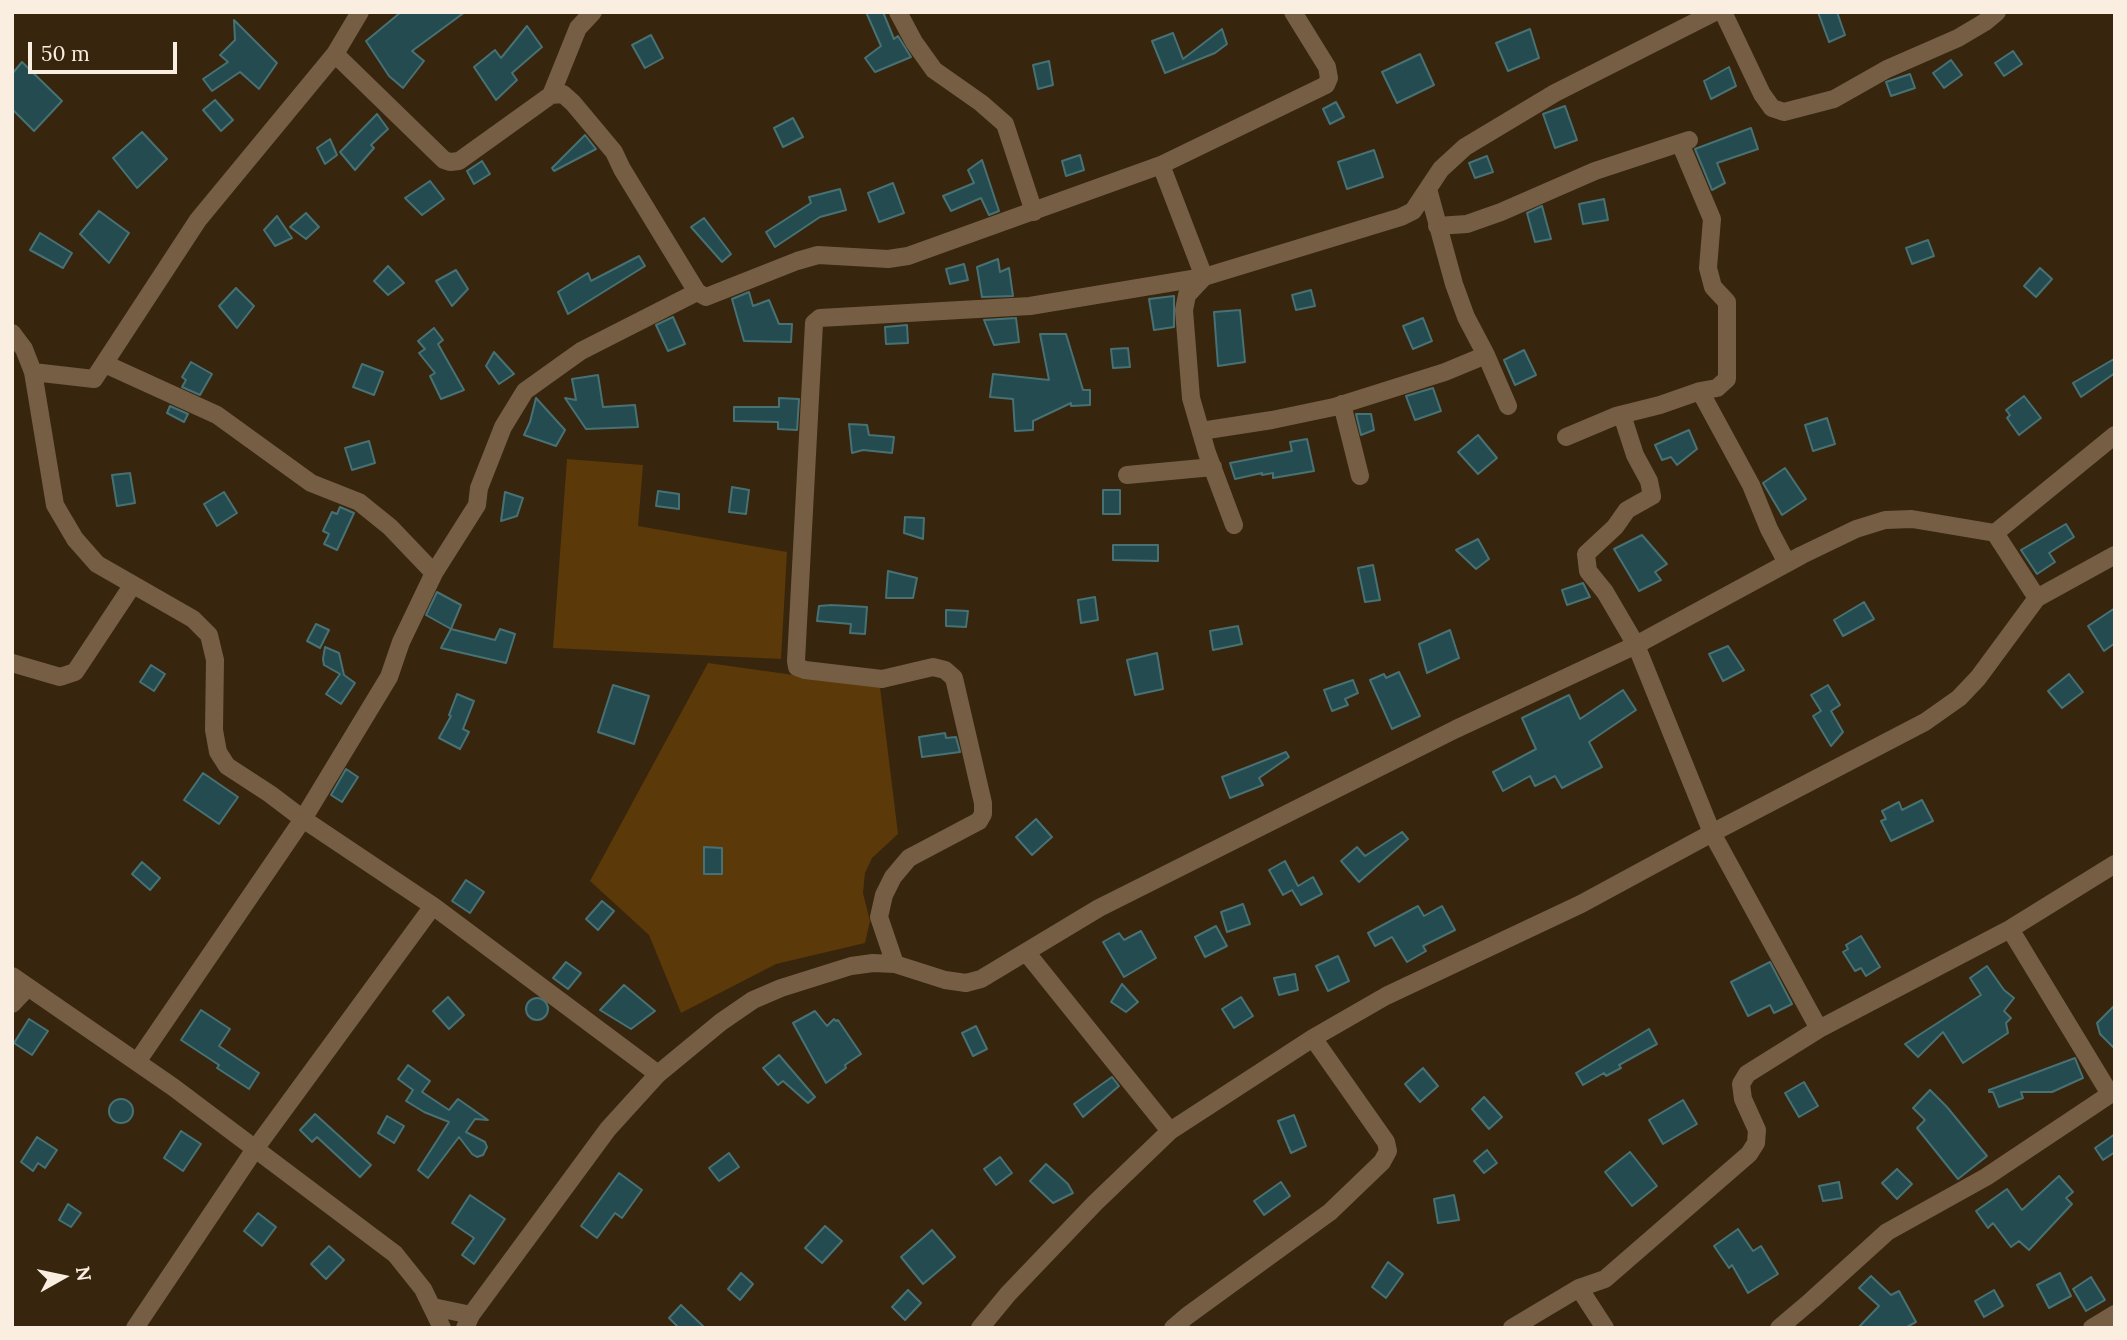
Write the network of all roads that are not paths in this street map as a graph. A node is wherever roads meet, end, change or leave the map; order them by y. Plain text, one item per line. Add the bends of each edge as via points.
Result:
1 (360, 12) edge
2 (593, 12) edge
3 (898, 12) edge
4 (1293, 12) edge
5 (1997, 12) edge
6 (1713, 13) edge
7 (335, 54) junction
8 (551, 95) junction
9 (1161, 165) junction
10 (1428, 189) junction
11 (1034, 212) junction
12 (1437, 226) junction
13 (1204, 277) junction
14 (697, 292) junction
15 (12, 333) edge
16 (1486, 355) junction
17 (105, 364) junction
18 (33, 372) junction
19 (1700, 390) junction
20 (1342, 404) junction
21 (1508, 406) dead end
22 (1622, 415) junction
23 (1201, 430) junction
24 (2115, 435) edge
25 (1566, 437) dead end
26 (1213, 467) junction
27 (1127, 475) dead end
28 (1360, 476) dead end
29 (1234, 525) dead end
30 (1996, 533) junction
31 (2115, 555) edge
32 (1787, 563) junction
33 (433, 573) junction
34 (132, 586) junction
35 (2037, 598) junction
36 (1636, 645) junction
37 (12, 663) edge
38 (303, 819) junction
39 (1712, 833) junction
40 (2115, 864) edge
41 (433, 906) junction
42 (2010, 929) junction
43 (1026, 952) junction
44 (895, 964) junction
45 (12, 976) edge
46 (28, 987) junction
47 (12, 1004) edge
48 (1819, 1029) junction
49 (1313, 1038) junction
50 (137, 1062) junction
51 (659, 1074) junction
52 (2112, 1093) edge
53 (1170, 1131) junction
54 (255, 1149) junction
55 (1578, 1289) junction
56 (433, 1307) junction
57 (2115, 1314) edge
58 (468, 1321) edge
59 (135, 1328) edge
60 (442, 1328) edge
61 (980, 1328) edge
62 (1173, 1328) edge
63 (1512, 1328) edge
64 (1605, 1328) edge
65 (1779, 1328) edge
66 (2092, 1328) edge

1 - 7 street
2 - 8 street via 578,28
3 - 11 street via 934,70 1005,124
4 - 9 street via 1326,66 1326,85
5 - 6 street via 1958,38 1887,69 1834,99 1783,112 1772,108 1762,94
6 - 10 street via 1555,93 1465,146
7 - 8 street via 450,162 459,161
7 - 17 street via 198,220
8 - 14 street via 563,94 573,103 614,152
9 - 11 street
9 - 13 street
10 - 12 street
10 - 13 street via 1413,211 1401,217
11 - 14 street via 908,256 818,255 706,297
12 - 16 street via 1466,317
12 - 19 street via 1467,224 1595,171 1684,142 1712,219 1708,268 1713,287 1727,302 1727,379 1717,388
13 - 23 street via 1187,295 1184,310 1191,398
13 - 44 street via 1030,306 820,318 814,323 797,667 882,679 933,667 945,670 954,678 983,803 979,821 909,858 893,877 879,917
14 - 33 street via 581,351 525,391 503,427 477,505
15 - 18 street
16 - 20 street
16 - 21 street
17 - 18 street via 90,380
17 - 33 street via 216,415 311,483 359,502
18 - 34 street via 55,505 97,564
19 - 22 street
19 - 32 street
20 - 23 street
20 - 28 street
22 - 25 street
22 - 36 street via 1652,496 1627,510 1586,554 1588,571
23 - 26 street
24 - 30 street
26 - 27 street
26 - 29 street
30 - 32 street via 1912,519 1885,520
30 - 35 street
31 - 35 street
32 - 36 street
33 - 38 street via 389,677
34 - 37 street via 75,672 60,677
34 - 38 street via 193,619 209,635 215,660 218,752 228,766
35 - 39 street via 1959,698 1925,722
36 - 39 street
36 - 43 street via 1243,835 1099,908
38 - 41 street
38 - 50 street
39 - 48 street
39 - 49 street via 1581,904 1386,996
40 - 42 street
41 - 51 street
41 - 54 street
42 - 48 street
42 - 52 street
43 - 44 street via 966,983
43 - 53 street
44 - 51 street via 851,966 753,1000
45 - 46 street
46 - 47 street
46 - 50 street
48 - 55 street via 1747,1074 1741,1084 1757,1130 1749,1154 1605,1279
49 - 53 street
49 - 62 street via 1388,1151 1330,1212
50 - 54 street
51 - 58 street via 608,1129
52 - 65 street via 1986,1177 1887,1232
53 - 61 street via 1007,1294
54 - 56 street via 395,1254
54 - 59 street
55 - 63 street
55 - 64 street
56 - 58 street
56 - 60 street
57 - 66 street

